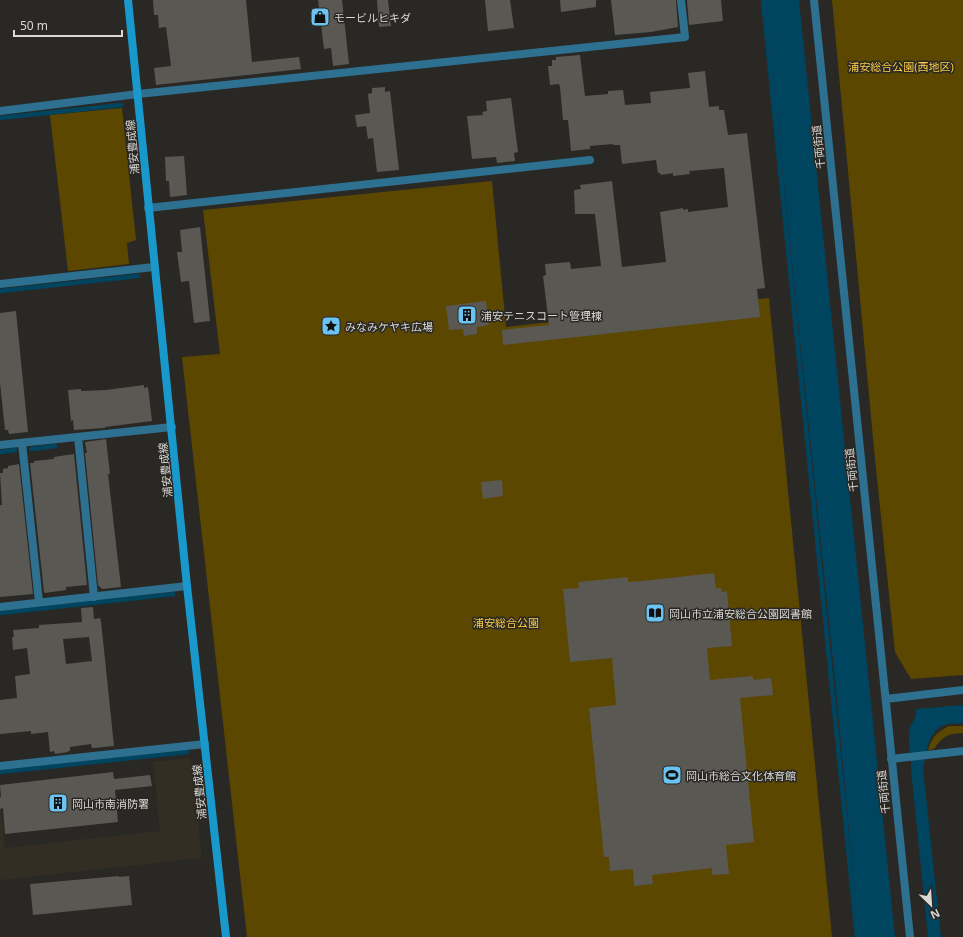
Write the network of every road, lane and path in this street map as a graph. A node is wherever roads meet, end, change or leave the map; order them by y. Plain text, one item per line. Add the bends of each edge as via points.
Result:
1 (128, 0) edge
2 (681, 0) edge
3 (814, 0) edge
4 (138, 94) junction
5 (0, 111) edge
6 (590, 160) dead end
7 (148, 208) junction
8 (154, 267) junction
9 (0, 284) edge
10 (172, 427) junction
11 (78, 437) junction
12 (22, 443) junction
13 (0, 445) edge
14 (187, 586) junction
15 (94, 597) junction
16 (40, 602) junction
17 (0, 607) edge
18 (963, 690) edge
19 (886, 698) junction
20 (205, 744) junction
21 (963, 751) edge
22 (891, 759) junction
23 (0, 766) edge
24 (226, 937) edge
25 (910, 937) edge

1 - 4 main road, 浦安豊成線
2 - 4 street via 685,37
3 - 19 street, 千両街道
4 - 5 street
4 - 7 main road, 浦安豊成線
6 - 7 street
7 - 8 main road, 浦安豊成線
8 - 9 street
8 - 10 main road, 浦安豊成線
10 - 11 street
10 - 14 main road, 浦安豊成線
11 - 12 street
11 - 15 street
12 - 13 street
12 - 16 street
14 - 15 street
14 - 20 main road, 浦安豊成線
15 - 16 street
16 - 17 street
18 - 19 street
19 - 22 street, 千両街道
20 - 23 street
20 - 24 main road, 浦安豊成線
21 - 22 street
22 - 25 street, 千両街道

